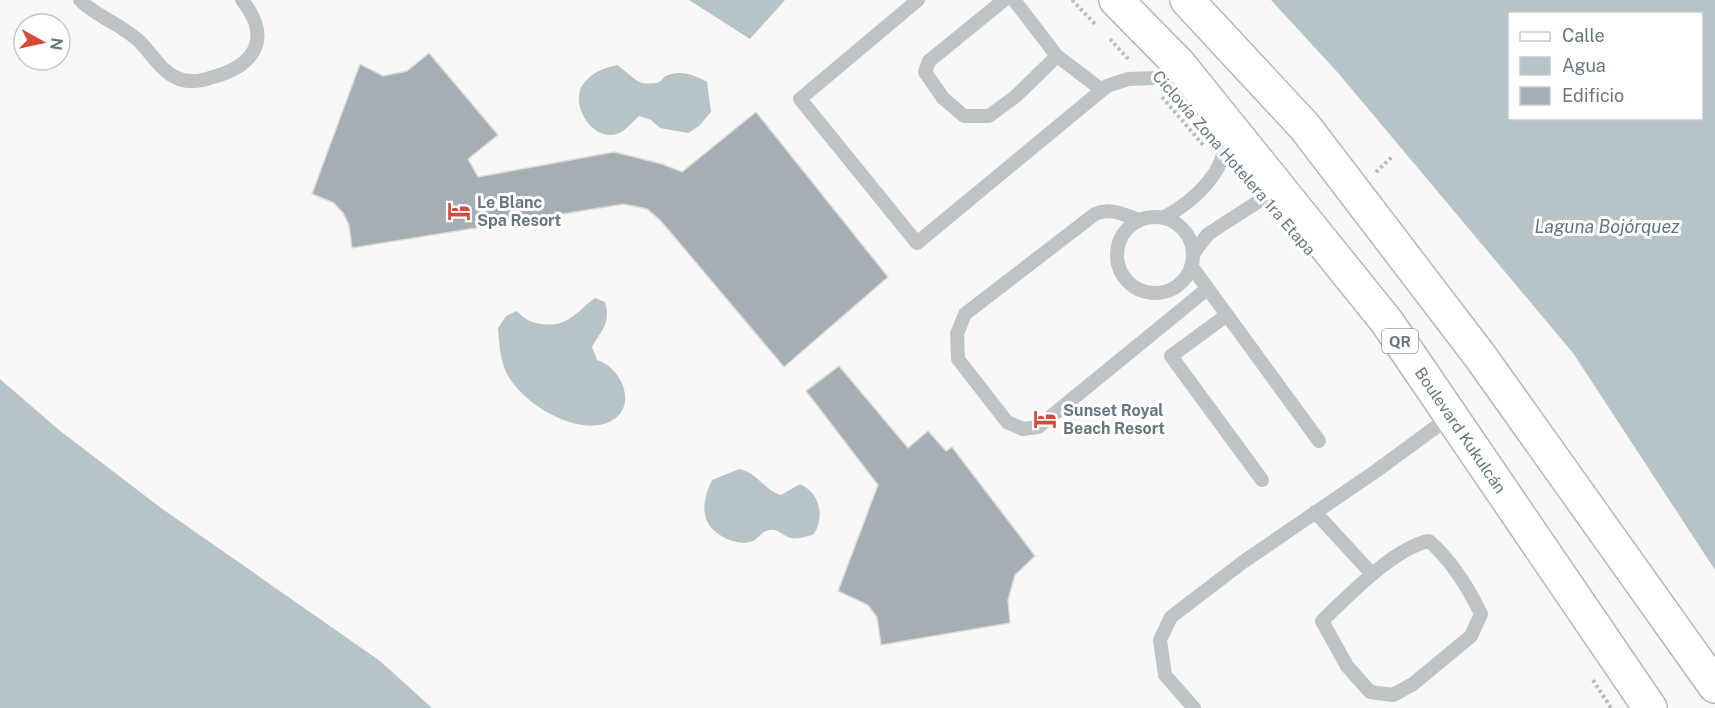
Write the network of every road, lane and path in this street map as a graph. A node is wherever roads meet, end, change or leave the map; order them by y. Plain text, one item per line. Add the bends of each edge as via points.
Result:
1 (80, 0) edge
2 (242, 0) edge
3 (918, 0) edge
4 (1004, 0) edge
5 (1014, 0) edge
6 (1072, 0) edge
7 (1116, 0) edge
8 (1187, 0) edge
9 (1057, 56) junction
10 (1144, 77) junction
11 (1189, 77) junction
12 (1102, 90) junction
13 (1219, 114) junction
14 (1393, 156) dead end
15 (1220, 164) junction
16 (1372, 176) dead end
17 (1279, 188) junction
18 (1163, 218) junction
19 (1140, 220) junction
20 (1192, 260) junction
21 (1207, 289) junction
22 (1227, 315) junction
23 (1451, 416) junction
24 (1319, 441) dead end
25 (1262, 480) dead end
26 (1315, 512) junction
27 (1372, 574) junction
28 (1592, 678) dead end
29 (1715, 686) edge
30 (1194, 708) edge
31 (1611, 708) edge
32 (1650, 708) edge

1 - 2 lane via 141,42 177,78 200,81 230,73 250,58 257,42 256,21
3 - 12 lane via 800,99 918,243
4 - 9 lane via 930,62 925,72 943,98 964,116 989,116
5 - 9 lane
6 - 10 path, Ciclovía Zona Hotelera 1ra Etapa
7 - 11 main road, Boulevard Kukulcán / QR
8 - 29 main road via 1305,127 1480,356
9 - 12 lane
10 - 11 lane
10 - 12 lane
10 - 15 path, Ciclovía Zona Hotelera 1ra Etapa
11 - 13 main road, Boulevard Kukulcán / QR
13 - 15 lane via 1226,142
13 - 17 main road, Boulevard Kukulcán / QR
14 - 16 path
15 - 18 lane via 1195,197
17 - 20 lane via 1208,234
17 - 23 main road, Boulevard Kukulcán / QR via 1387,322
18 - 19 lane
18 - 20 lane via 1185,232 1191,242
19 - 20 lane via 1127,229 1117,252 1123,277 1132,286 1142,292 1166,292 1186,278
19 - 21 lane via 1111,210 1095,214 965,314 957,334 958,359 1007,422 1023,429 1038,427
20 - 21 lane
21 - 22 lane
22 - 24 lane
22 - 25 lane via 1171,356
23 - 26 lane
23 - 32 main road, Boulevard Kukulcán / QR
26 - 27 lane
26 - 30 lane via 1171,617 1160,640 1165,675
27 - 27 lane via 1418,543 1429,541 1469,587 1481,614 1472,636 1413,684 1393,695 1370,693 1347,666 1322,621
28 - 31 path

